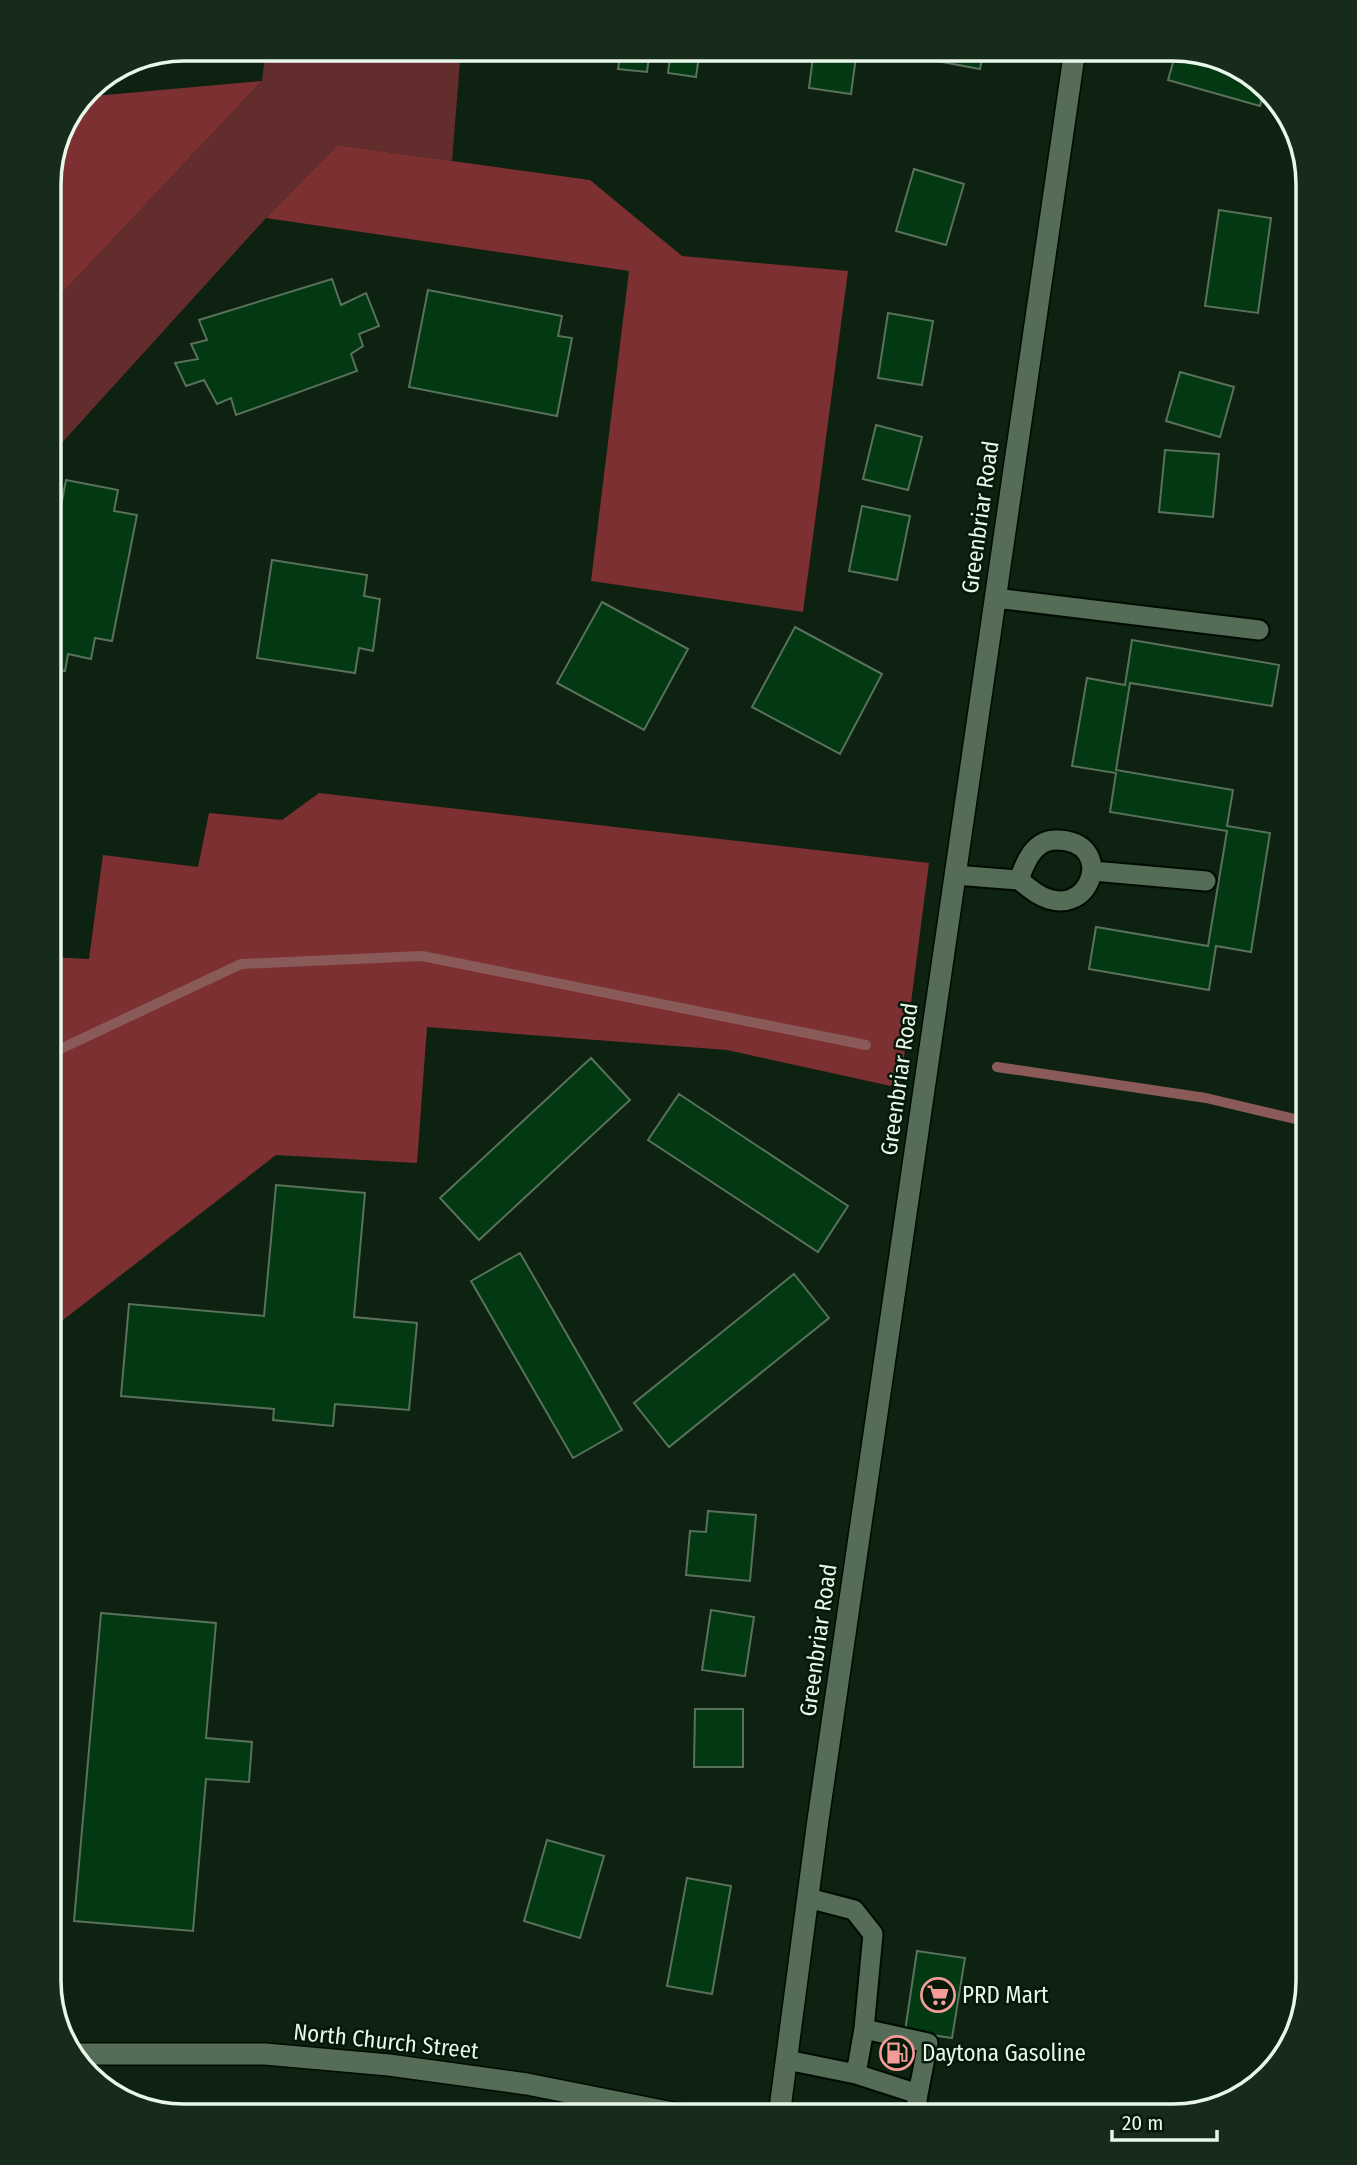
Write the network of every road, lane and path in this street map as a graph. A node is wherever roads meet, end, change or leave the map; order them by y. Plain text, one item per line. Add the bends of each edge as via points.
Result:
1 (1073, 62) edge
2 (995, 598) junction
3 (1259, 630) dead end
4 (1093, 871) junction
5 (955, 875) junction
6 (1019, 880) junction
7 (1206, 881) dead end
8 (808, 1898) junction
9 (864, 2029) junction
10 (86, 2054) edge
11 (787, 2060) junction
12 (856, 2074) junction
13 (918, 2094) junction
14 (625, 2103) edge
15 (781, 2104) edge
16 (917, 2104) edge

1 - 2 street, Greenbriar Road
2 - 3 lane
2 - 5 street, Greenbriar Road
4 - 6 lane via 1088,885 1068,901 1037,894
4 - 6 lane via 1084,848 1054,839 1040,843 1025,861
4 - 7 lane
5 - 6 lane
5 - 8 street, Greenbriar Road
8 - 9 lane via 854,1910 873,1934
8 - 11 street, Greenbriar Road
9 - 12 lane
9 - 13 lane via 928,2043
10 - 14 street, North Church Street via 265,2054 389,2065
11 - 12 lane
11 - 15 street, Greenbriar Road
12 - 13 lane
13 - 16 lane

